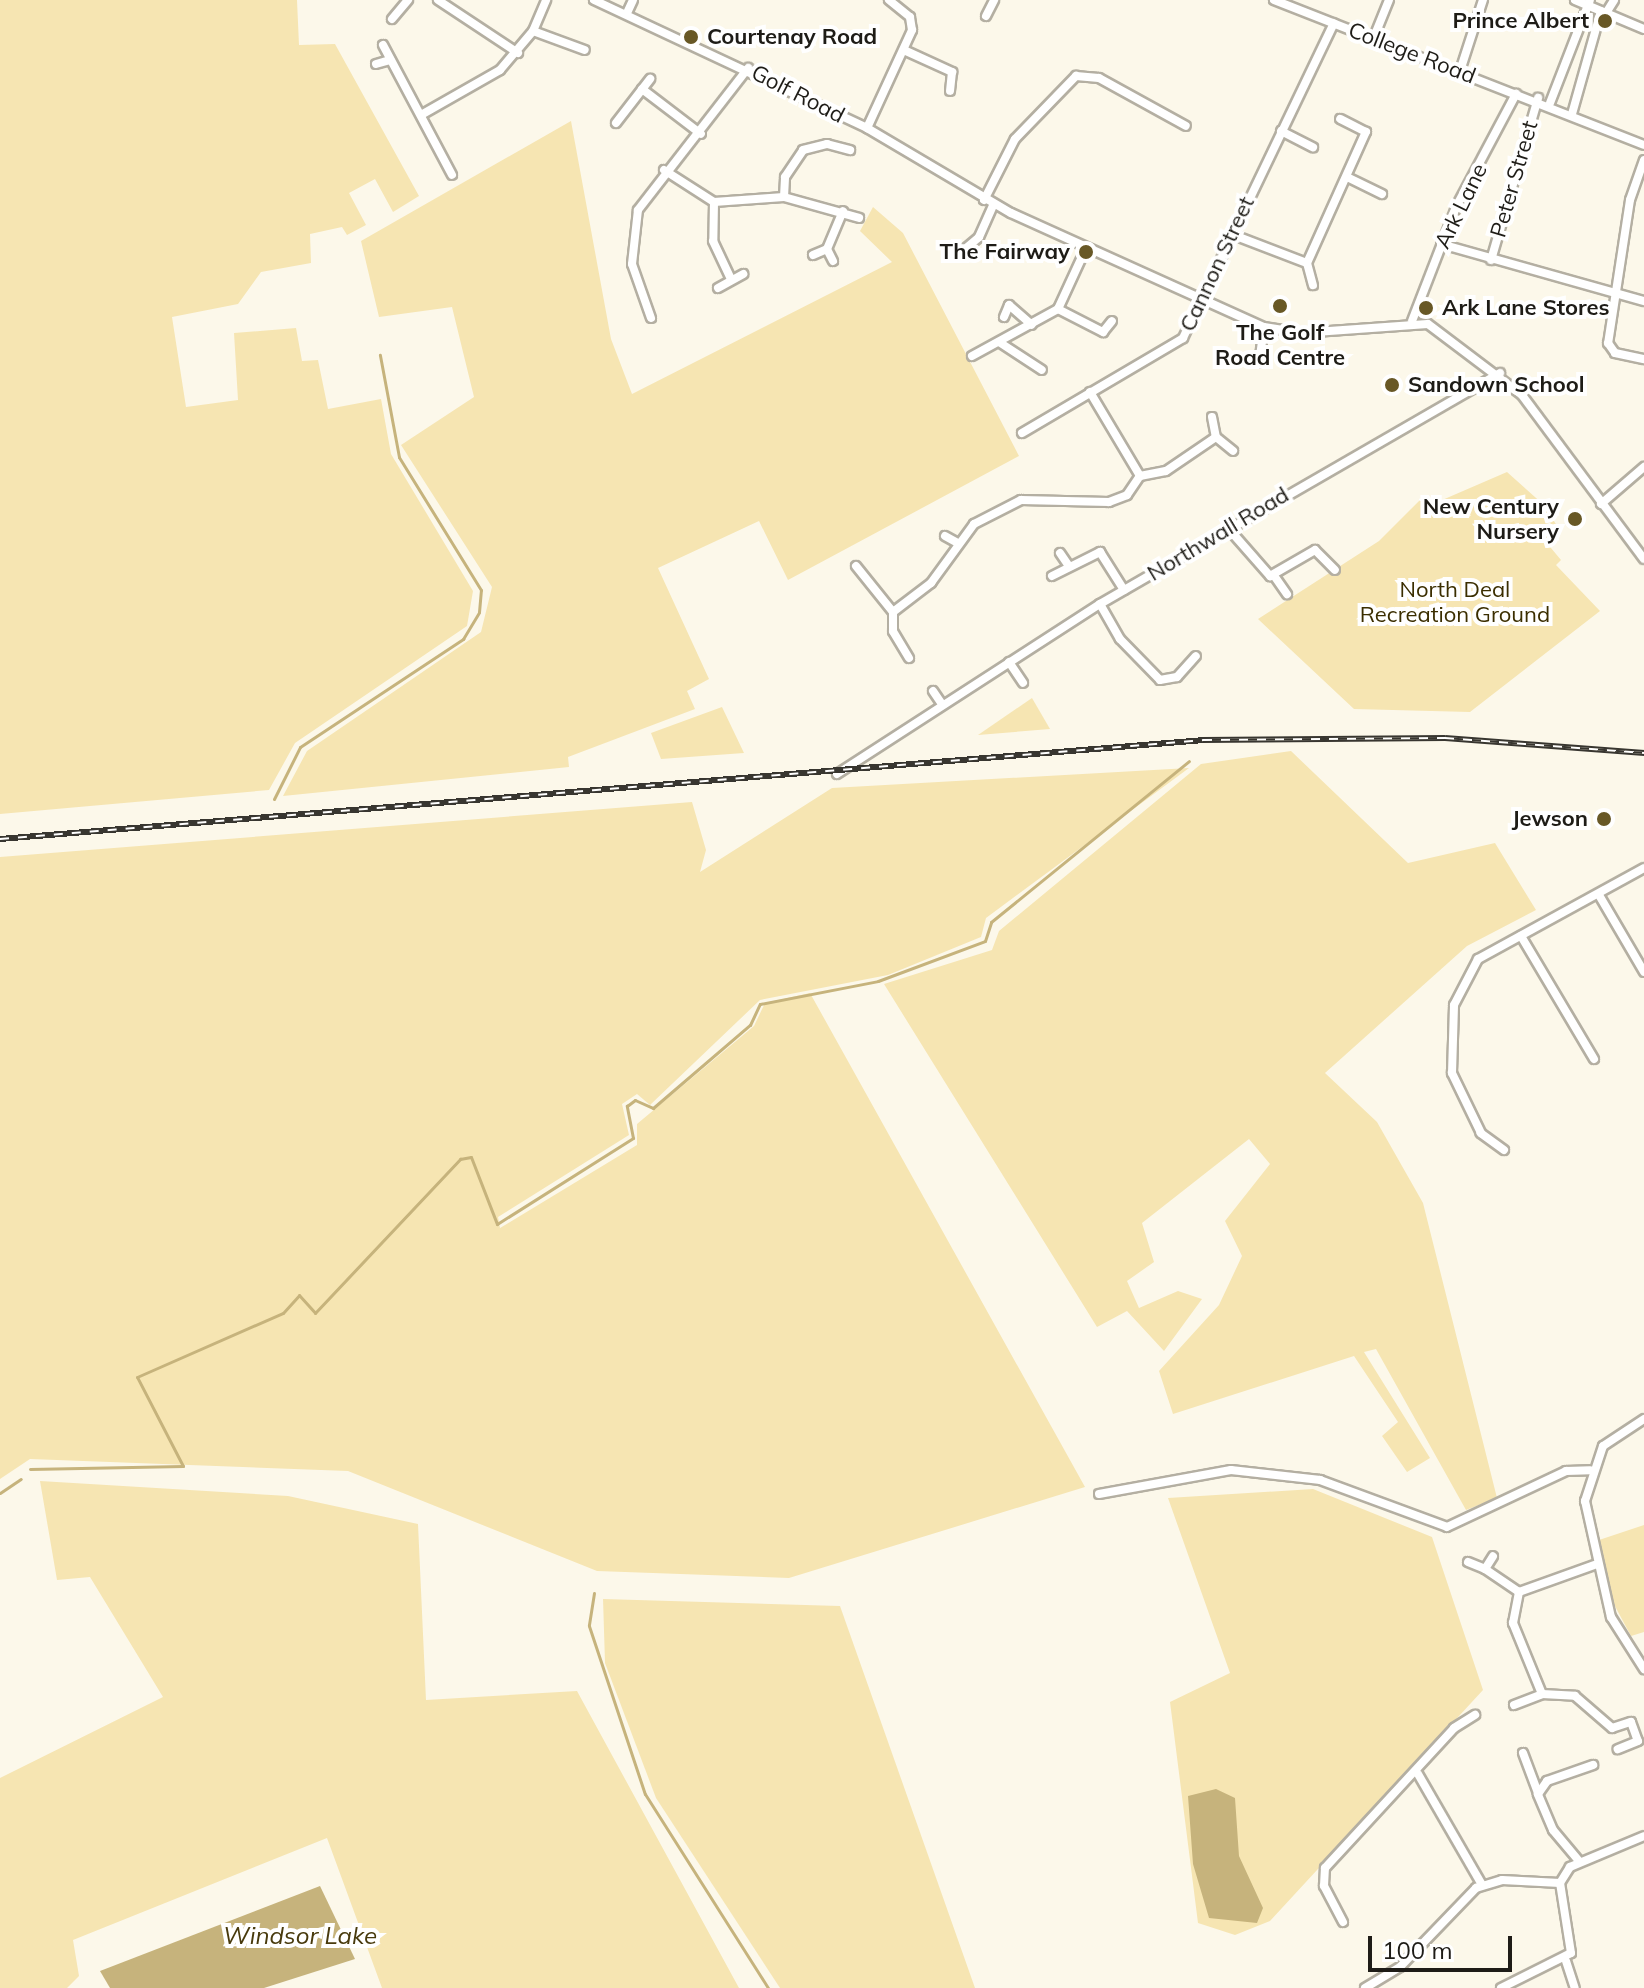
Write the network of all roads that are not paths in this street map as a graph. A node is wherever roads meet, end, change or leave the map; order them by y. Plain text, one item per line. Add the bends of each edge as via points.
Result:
1 (408, 0) edge
2 (438, 0) edge
3 (546, 0) edge
4 (594, 0) edge
5 (633, 0) edge
6 (889, 0) edge
7 (994, 0) edge
8 (1274, 0) edge
9 (1389, 0) edge
10 (1483, 0) edge
11 (1575, 0) edge
12 (1614, 0) edge
13 (1289, 2) edge
14 (1589, 2) edge
15 (1604, 12) junction
16 (627, 13) junction
17 (986, 16) dead end
18 (392, 19) dead end
19 (1334, 23) junction
20 (1644, 29) edge
21 (533, 31) junction
22 (1374, 37) junction
23 (383, 45) dead end
24 (572, 45) junction
25 (585, 50) dead end
26 (906, 51) junction
27 (518, 53) junction
28 (568, 56) dead end
29 (390, 60) junction
30 (376, 64) dead end
31 (748, 68) junction
32 (1460, 71) junction
33 (650, 79) dead end
34 (642, 89) junction
35 (950, 91) dead end
36 (1516, 94) junction
37 (1538, 98) junction
38 (1550, 103) junction
39 (615, 105) dead end
40 (625, 112) junction
41 (1572, 114) junction
42 (421, 115) junction
43 (1340, 119) dead end
44 (616, 123) dead end
45 (1186, 126) dead end
46 (867, 128) junction
47 (1281, 131) junction
48 (701, 134) junction
49 (1644, 145) edge
50 (836, 146) junction
51 (1313, 147) dead end
52 (850, 150) dead end
53 (834, 157) dead end
54 (1644, 160) edge
55 (664, 170) junction
56 (452, 175) dead end
57 (1347, 177) junction
58 (1382, 194) dead end
59 (784, 197) junction
60 (984, 200) junction
61 (714, 202) junction
62 (994, 204) junction
63 (843, 211) junction
64 (859, 218) dead end
65 (1231, 234) junction
66 (1441, 244) junction
67 (1086, 248) junction
68 (827, 249) junction
69 (959, 254) dead end
70 (813, 255) dead end
71 (1491, 260) junction
72 (833, 261) dead end
73 (1307, 263) junction
74 (743, 274) dead end
75 (731, 279) junction
76 (1313, 285) dead end
77 (718, 288) dead end
78 (1615, 295) junction
79 (1200, 300) junction
80 (1644, 301) edge
81 (1058, 309) junction
82 (1004, 317) dead end
83 (651, 318) dead end
84 (1112, 321) dead end
85 (1412, 321) junction
86 (1032, 325) junction
87 (1264, 327) junction
88 (999, 342) junction
89 (972, 356) dead end
90 (1644, 359) edge
91 (1259, 363) dead end
92 (1042, 370) dead end
93 (1500, 373) junction
94 (1090, 392) junction
95 (1212, 417) dead end
96 (1022, 433) dead end
97 (1216, 437) junction
98 (1233, 451) dead end
99 (1644, 467) edge
100 (1140, 476) junction
101 (1601, 504) junction
102 (1228, 528) junction
103 (945, 536) dead end
104 (956, 542) junction
105 (1060, 553) dead end
106 (1644, 559) edge
107 (1068, 565) junction
108 (856, 566) dead end
109 (1335, 570) dead end
110 (1052, 576) dead end
111 (1275, 577) junction
112 (862, 578) junction
113 (851, 583) dead end
114 (1124, 590) junction
115 (1287, 594) dead end
116 (1100, 604) junction
117 (893, 612) junction
118 (912, 641) dead end
119 (903, 647) junction
120 (1196, 656) dead end
121 (909, 658) dead end
122 (1009, 662) junction
123 (1023, 683) dead end
124 (933, 691) dead end
125 (941, 703) junction
126 (837, 774) dead end
127 (1644, 868) edge
128 (1599, 895) junction
129 (1521, 936) junction
130 (1644, 972) edge
131 (1594, 1059) dead end
132 (1504, 1150) dead end
133 (1644, 1419) edge
134 (1590, 1470) junction
135 (1099, 1494) dead end
136 (1493, 1556) dead end
137 (1468, 1562) dead end
138 (1594, 1565) junction
139 (1485, 1569) junction
140 (1519, 1592) junction
141 (1644, 1669) edge
142 (1542, 1694) junction
143 (1514, 1705) dead end
144 (1475, 1715) dead end
145 (1618, 1749) dead end
146 (1523, 1753) dead end
147 (1593, 1765) dead end
148 (1418, 1774) junction
149 (1538, 1794) junction
150 (1644, 1836) edge
151 (1579, 1861) junction
152 (1560, 1883) junction
153 (1482, 1885) junction
154 (1343, 1922) dead end
155 (1566, 1961) junction
156 (1365, 1988) edge
157 (1501, 1988) edge
158 (1575, 1988) edge

1 - 18 street
2 - 27 street
3 - 21 street
4 - 16 street, Golf Road
5 - 16 street
6 - 26 street via 910,17
7 - 17 street
8 - 13 street, College Road
9 - 22 street
10 - 32 street
11 - 14 street
12 - 15 street
13 - 19 street, College Road
14 - 15 street
14 - 38 street
15 - 20 street
15 - 41 street
16 - 31 street, Golf Road
19 - 22 street, College Road
19 - 47 street, Cannon Street
21 - 24 street
21 - 27 street
22 - 32 street, College Road
23 - 29 street
24 - 25 street
24 - 28 street
26 - 35 street via 952,72
26 - 46 street
27 - 42 street
29 - 30 street
29 - 42 street
31 - 46 street, Golf Road
31 - 48 street
32 - 36 street, College Road
33 - 34 street
34 - 40 street
34 - 48 street
36 - 37 street, College Road
36 - 66 street, Ark Lane
37 - 38 street, College Road
37 - 71 street, Peter Street
38 - 41 street, College Road
39 - 40 street
40 - 44 street
41 - 49 street, College Road
42 - 56 street
43 - 57 street via 1366,132
45 - 60 street via 1099,78 1076,76 1015,139
46 - 60 street, Golf Road
47 - 51 street
47 - 65 street, Cannon Street
48 - 55 street
50 - 52 street
50 - 53 street
50 - 59 street via 803,150 785,177
54 - 78 street
55 - 61 street
55 - 83 street via 648,188 632,235 632,264
57 - 58 street
57 - 73 street
59 - 61 street
59 - 63 street
60 - 62 street, Golf Road
61 - 75 street via 713,241
62 - 67 street, Golf Road
62 - 69 street via 979,237
63 - 64 street
63 - 68 street
65 - 73 street
65 - 79 street, Cannon Street
66 - 71 street
66 - 85 street, Ark Lane
67 - 79 street, Golf Road
67 - 81 street
68 - 70 street
68 - 72 street
71 - 78 street
73 - 76 street
74 - 75 street
75 - 77 street
78 - 80 street
78 - 90 street via 1608,343 1615,353
79 - 87 street, Golf Road
79 - 94 street, Cannon Street via 1183,338
81 - 84 street via 1103,332
81 - 86 street
82 - 86 street via 1009,305
85 - 87 street, Golf Road via 1301,333
85 - 93 street via 1445,334
86 - 88 street
87 - 91 street
88 - 89 street
88 - 92 street
93 - 101 street
93 - 102 street, Northwall Road
94 - 96 street, Cannon Street
94 - 100 street
95 - 97 street
97 - 98 street
97 - 100 street via 1166,471
99 - 101 street
100 - 104 street via 1127,495 1109,502 1021,500 974,524
101 - 106 street
102 - 111 street via 1248,557
102 - 114 street, Northwall Road
103 - 104 street
104 - 117 street via 931,583
105 - 107 street
107 - 110 street
107 - 114 street via 1100,552
108 - 112 street
109 - 111 street via 1315,550
111 - 115 street
112 - 113 street
112 - 117 street
114 - 116 street, Northwall Road
116 - 120 street via 1120,639 1160,680 1177,677
116 - 122 street, Northwall Road
117 - 119 street
118 - 119 street
119 - 121 street
122 - 123 street
122 - 125 street, Northwall Road
124 - 125 street
125 - 126 street, Northwall Road
127 - 128 street
128 - 129 street
128 - 130 street
129 - 131 street
129 - 132 street via 1478,959 1454,1005 1452,1073 1481,1133
133 - 134 street via 1603,1446
134 - 135 street via 1566,1471 1447,1527 1320,1480 1231,1470
134 - 138 street via 1585,1501
136 - 139 street
137 - 139 street
138 - 140 street
138 - 141 street via 1611,1617
139 - 140 street
140 - 142 street via 1513,1623
142 - 143 street
142 - 145 street via 1575,1696 1612,1728 1631,1722 1638,1741
144 - 148 street via 1454,1728
146 - 149 street
147 - 149 street via 1547,1781
148 - 153 street
148 - 154 street via 1325,1868 1324,1886
149 - 151 street via 1553,1830
150 - 151 street
151 - 152 street
152 - 153 street
152 - 155 street
153 - 156 street via 1400,1967
155 - 157 street via 1536,1964
155 - 158 street

